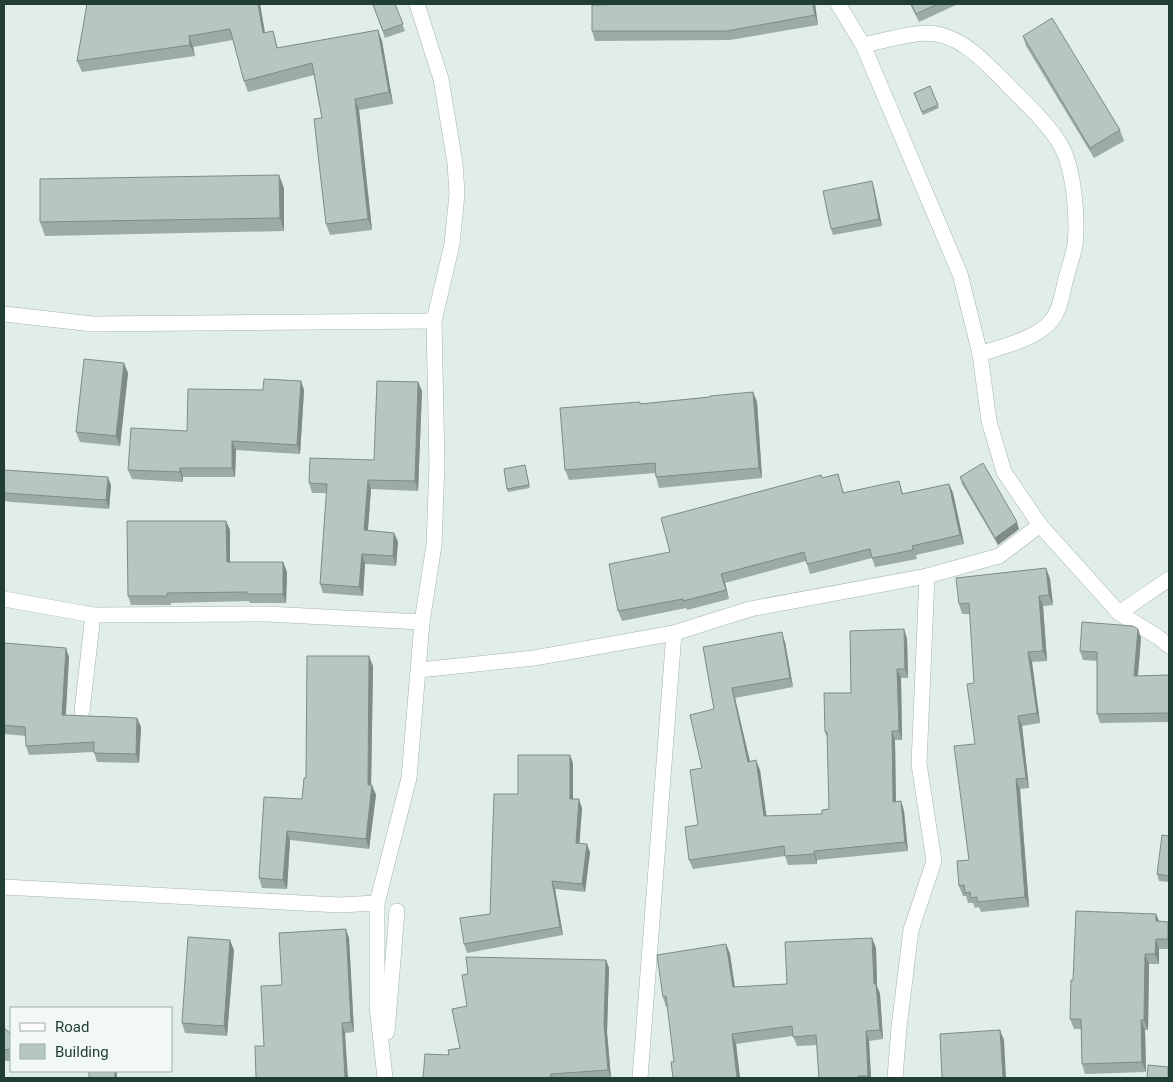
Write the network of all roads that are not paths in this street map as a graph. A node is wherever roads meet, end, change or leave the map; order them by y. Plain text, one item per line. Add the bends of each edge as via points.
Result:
1 (417, 4) edge
2 (838, 4) edge
3 (863, 46) junction
4 (4, 314) edge
5 (434, 321) junction
6 (980, 354) junction
7 (1040, 525) junction
8 (927, 576) junction
9 (1169, 579) edge
10 (4, 599) edge
11 (1119, 614) junction
12 (93, 615) junction
13 (422, 622) junction
14 (674, 633) junction
15 (1169, 646) edge
16 (419, 670) junction
17 (82, 711) dead end
18 (4, 887) edge
19 (377, 903) junction
20 (397, 911) dead end
21 (384, 1078) edge
22 (640, 1078) edge
23 (895, 1078) edge

1 - 5 street via 441,79 457,194 452,244
2 - 3 street
3 - 6 street via 960,274
3 - 6 street via 918,34 941,34 963,45 1035,113 1061,146 1070,172 1075,207 1075,245 1058,310 1047,326
4 - 5 street via 93,324
5 - 13 street via 437,465 434,545
6 - 7 street via 989,420 1004,472
7 - 8 street via 999,556
7 - 11 street
8 - 14 street via 750,609
8 - 23 street via 919,764 934,862 911,930
9 - 11 street
10 - 12 street
11 - 15 street
12 - 13 street via 267,614
12 - 17 street
13 - 16 street
14 - 16 street via 534,658
14 - 22 street
16 - 19 street via 408,778
18 - 19 street via 339,905
19 - 21 street via 377,1006
20 - 21 street

